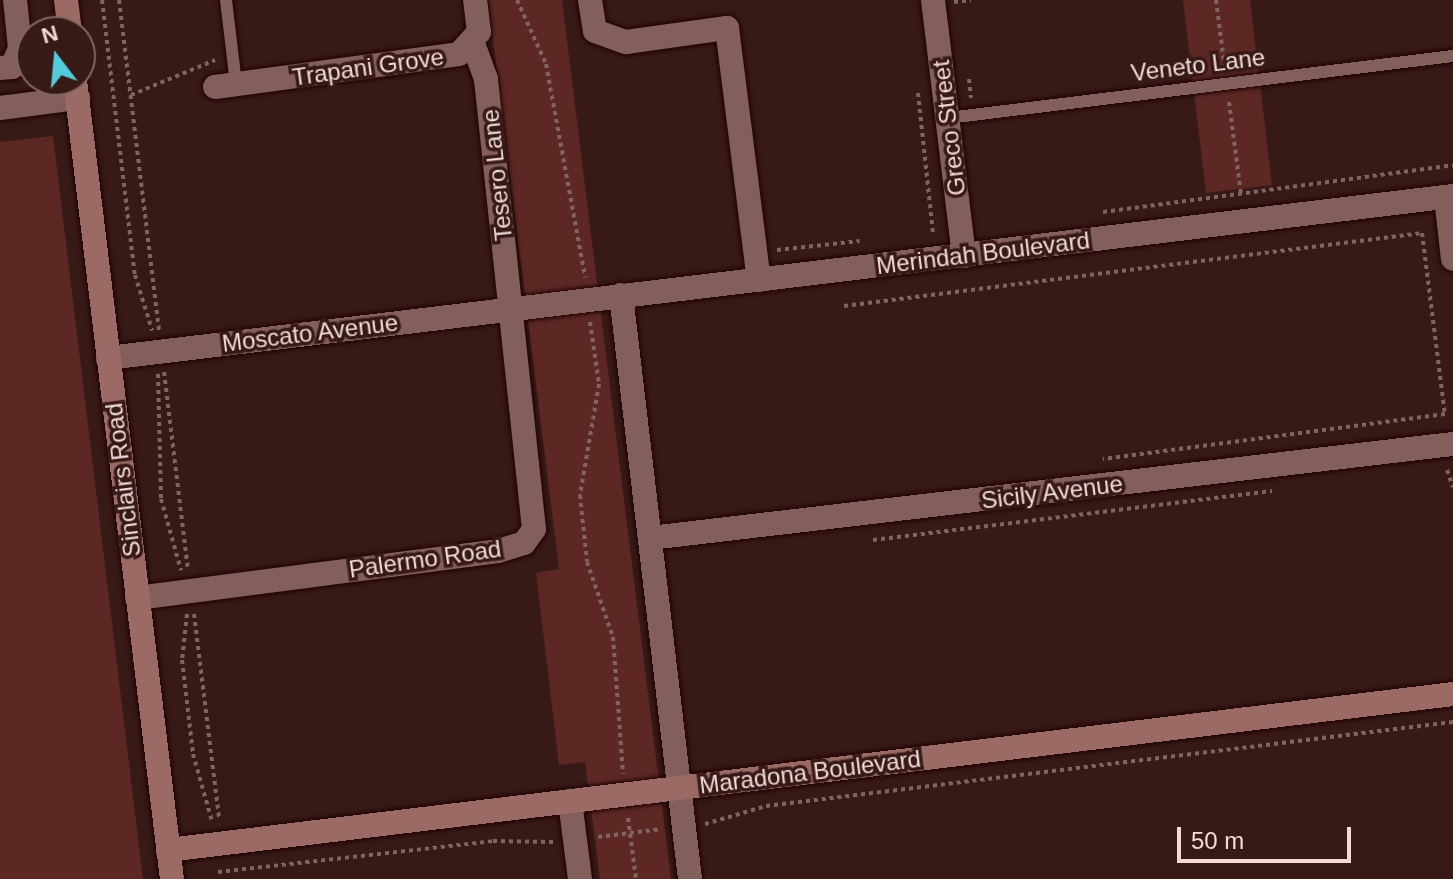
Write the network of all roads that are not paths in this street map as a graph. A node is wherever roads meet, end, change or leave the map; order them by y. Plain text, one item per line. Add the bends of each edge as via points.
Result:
1 (15, 0) edge
2 (226, 0) edge
3 (475, 0) edge
4 (590, 0) edge
5 (933, 0) edge
6 (473, 44) junction
7 (1453, 56) edge
8 (0, 68) edge
9 (225, 86) joint
10 (48, 96) edge
11 (77, 96) edge
12 (0, 108) edge
13 (948, 118) junction
14 (1450, 197) edge
15 (963, 244) junction
16 (1453, 259) edge
17 (759, 280) junction
18 (621, 295) junction
19 (512, 308) junction
20 (108, 358) junction
21 (1453, 444) edge
22 (650, 538) junction
23 (137, 598) junction
24 (1453, 694) edge
25 (680, 788) junction
26 (570, 801) junction
27 (168, 850) junction
28 (172, 879) edge
29 (580, 879) edge
30 (690, 879) edge

1 - 8 street via 20,48 12,67
2 - 9 lane via 233,58
3 - 6 street, Trapani Grove
4 - 17 street via 595,31 626,42 727,28
5 - 13 street, Greco Street
6 - 9 street, Trapani Grove via 459,54
6 - 19 street, Tesero Lane via 486,79
7 - 13 lane, Veneto Lane
10 - 12 street
11 - 20 street, Sinclairs Road
13 - 15 street, Greco Street
14 - 15 street, Merindah Boulevard
14 - 16 street
15 - 17 street, Merindah Boulevard
17 - 18 street, Merindah Boulevard
18 - 19 street, Merindah Boulevard
18 - 22 street
19 - 20 street, Moscato Avenue
19 - 23 street, Palermo Road via 534,529 524,543
20 - 23 street, Sinclairs Road
21 - 22 street, Sicily Avenue
22 - 25 street
23 - 27 street, Sinclairs Road
24 - 25 street, Maradona Boulevard
25 - 26 street, Maradona Boulevard
25 - 30 street
26 - 27 street, Maradona Boulevard
26 - 29 street
27 - 28 street, Sinclairs Road

